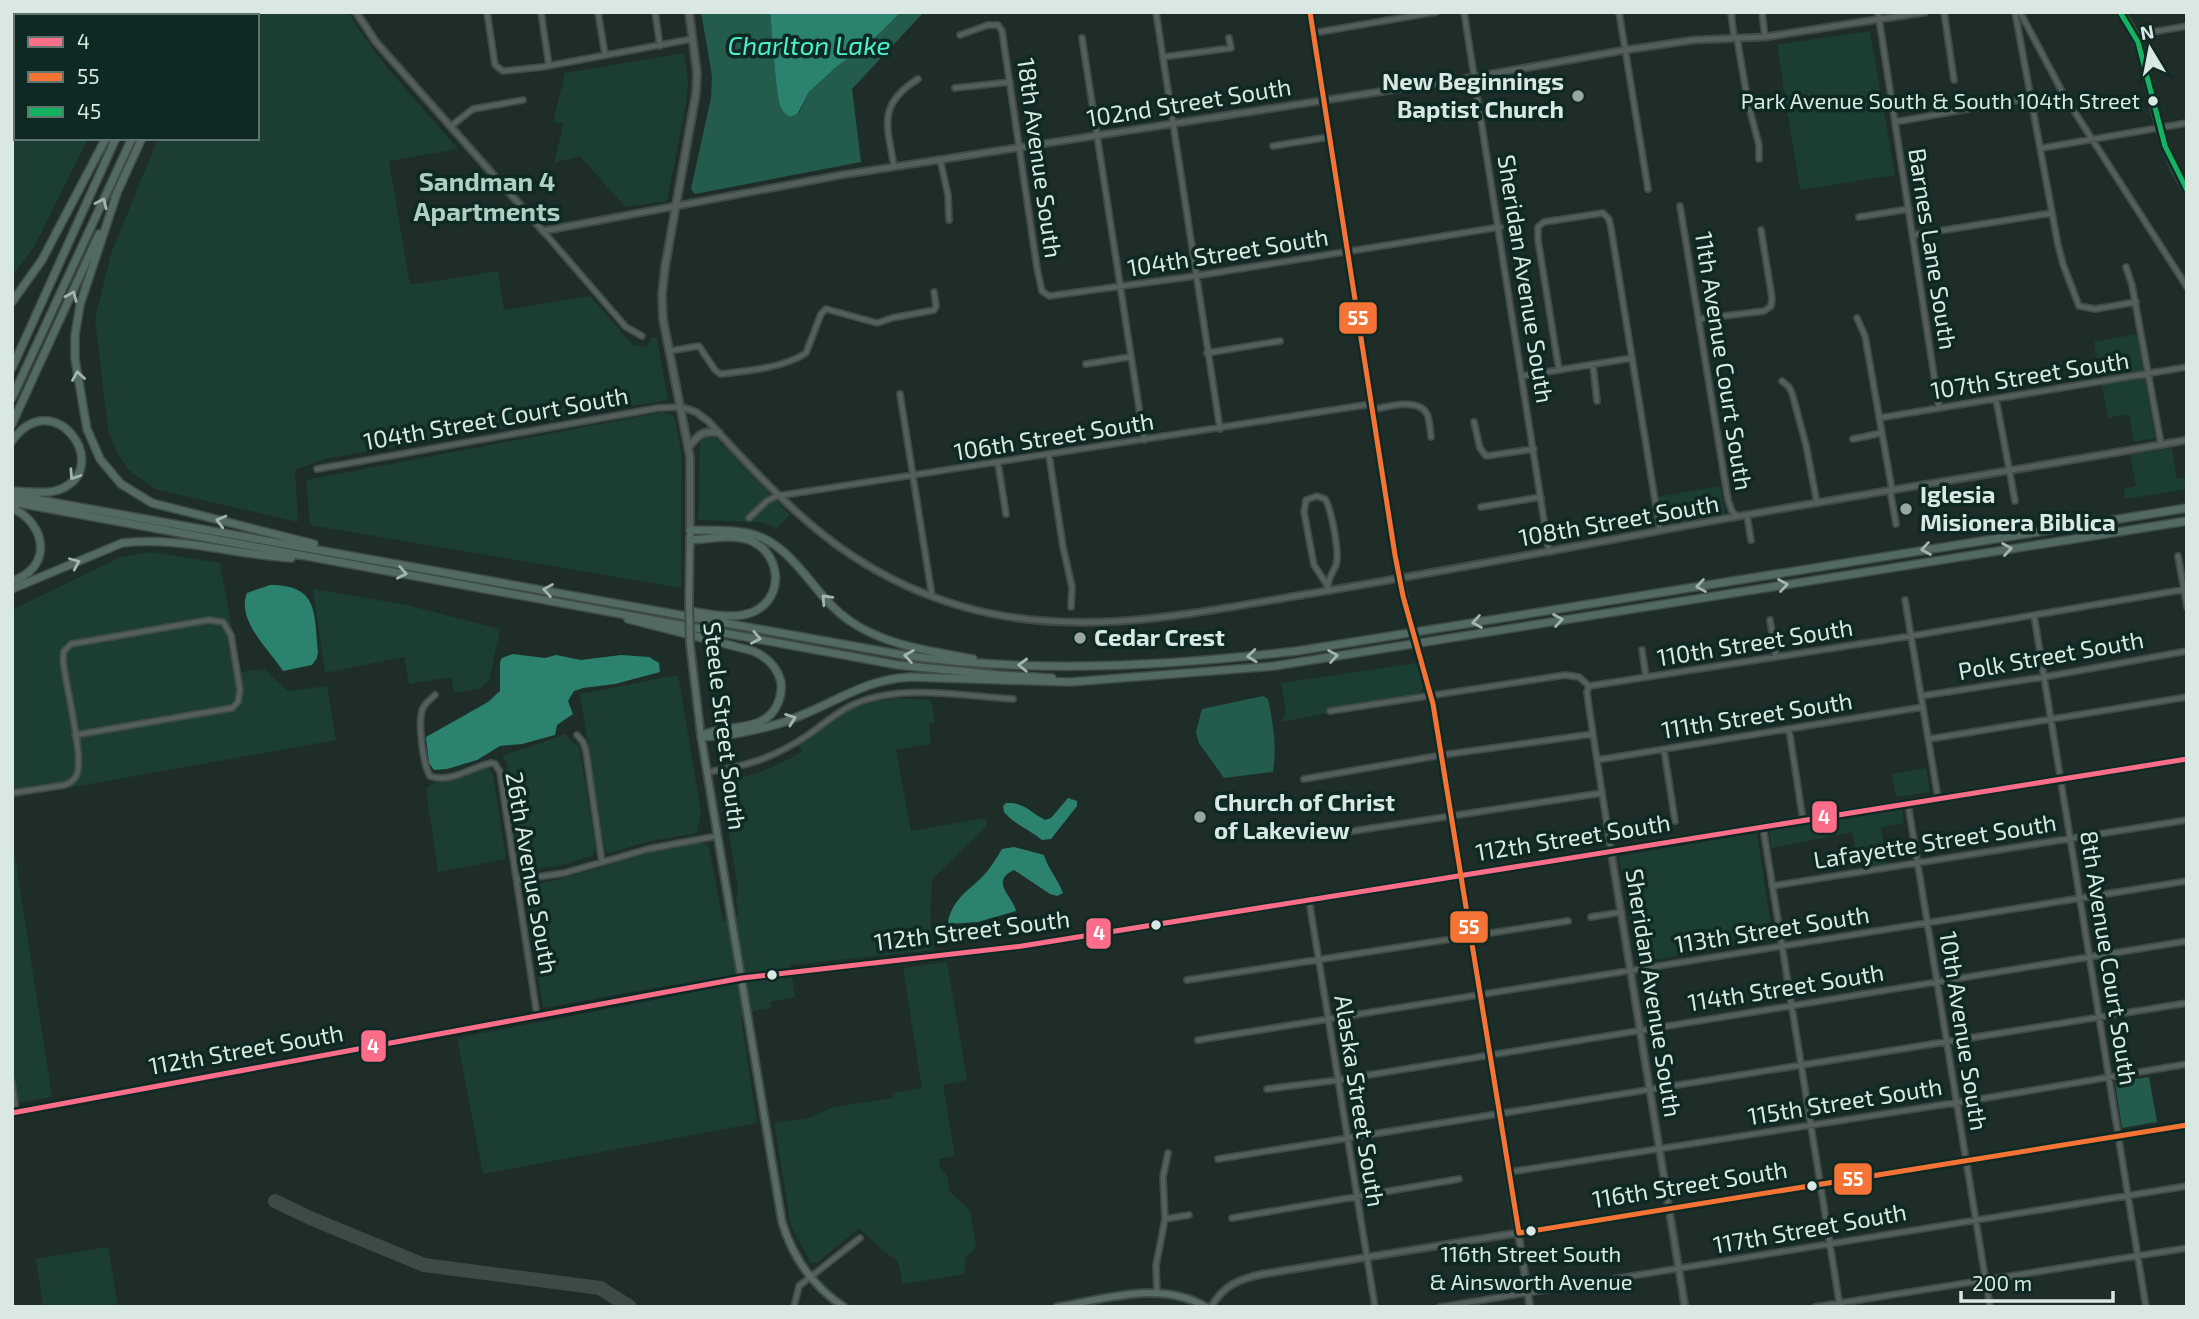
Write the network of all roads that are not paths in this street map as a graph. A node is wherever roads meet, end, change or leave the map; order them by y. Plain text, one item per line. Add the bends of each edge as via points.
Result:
1 (356, 12) edge
2 (487, 12) edge
3 (541, 12) edge
4 (598, 12) edge
5 (655, 12) edge
6 (689, 12) edge
7 (1156, 12) edge
8 (1310, 12) edge
9 (1436, 12) edge
10 (1464, 12) edge
11 (1619, 12) edge
12 (1731, 12) edge
13 (1762, 12) edge
14 (1878, 12) edge
15 (1925, 12) edge
16 (1944, 12) edge
17 (2018, 12) edge
18 (2120, 12) edge
19 (1879, 20) junction
20 (2187, 26) edge
21 (1313, 33) junction
22 (960, 35) dead end
23 (2136, 35) junction
24 (1766, 37) junction
25 (1082, 38) dead end
26 (1229, 38) dead end
27 (1735, 38) junction
28 (693, 39) junction
29 (660, 46) junction
30 (1625, 50) junction
31 (605, 55) junction
32 (1163, 57) junction
33 (550, 66) junction
34 (1475, 77) junction
35 (918, 79) dead end
36 (1954, 80) dead end
37 (1010, 82) junction
38 (956, 88) dead end
39 (2030, 98) junction
40 (523, 100) dead end
41 (1323, 100) junction
42 (1895, 122) junction
43 (2187, 123) edge
44 (1172, 124) junction
45 (451, 126) junction
46 (2160, 128) junction
47 (1096, 135) junction
48 (1329, 137) junction
49 (105, 140) edge
50 (115, 140) edge
51 (131, 140) edge
52 (141, 140) edge
53 (2092, 141) junction
54 (1273, 146) dead end
55 (1020, 147) junction
56 (2042, 148) junction
57 (940, 159) junction
58 (1759, 159) dead end
59 (894, 166) junction
60 (1647, 189) dead end
61 (2187, 190) edge
62 (117, 193) junction
63 (1680, 206) dead end
64 (676, 207) junction
65 (1909, 209) junction
66 (2052, 213) junction
67 (1859, 217) dead end
68 (949, 220) dead end
69 (1500, 227) junction
70 (1761, 230) dead end
71 (542, 231) junction
72 (1913, 235) junction
73 (1347, 253) junction
74 (2126, 267) dead end
75 (1195, 276) junction
76 (2187, 287) edge
77 (1119, 288) junction
78 (934, 292) dead end
79 (1045, 294) joint
80 (12, 302) edge
81 (2136, 302) junction
82 (1857, 318) dead end
83 (1699, 319) junction
84 (642, 336) dead end
85 (1280, 341) dead end
86 (669, 351) junction
87 (1207, 352) junction
88 (1130, 357) junction
89 (1632, 358) junction
90 (1086, 364) dead end
91 (1593, 365) junction
92 (2187, 367) edge
93 (12, 368) edge
94 (1559, 370) junction
95 (2148, 374) junction
96 (1522, 376) junction
97 (1782, 381) dead end
98 (900, 394) dead end
99 (12, 398) edge
100 (1996, 399) junction
101 (1597, 401) dead end
102 (681, 407) junction
103 (1372, 407) junction
104 (1939, 408) junction
105 (1879, 418) junction
106 (1474, 422) dead end
107 (12, 424) edge
108 (1220, 429) junction
109 (719, 433) junction
110 (1882, 433) junction
111 (1431, 437) dead end
112 (1853, 439) dead end
113 (1144, 440) junction
114 (2187, 440) edge
115 (12, 442) edge
116 (2161, 444) junction
117 (688, 448) junction
118 (1534, 449) junction
119 (1049, 455) junction
120 (998, 463) junction
121 (317, 469) dead end
122 (2009, 470) junction
123 (913, 476) junction
124 (1891, 490) junction
125 (12, 493) edge
126 (777, 496) junction
127 (1541, 497) junction
128 (2015, 501) dead end
129 (12, 502) edge
130 (1816, 503) junction
131 (1482, 506) dead end
132 (2187, 507) edge
133 (12, 508) edge
134 (1006, 514) dead end
135 (1747, 516) junction
136 (749, 517) dead end
137 (1739, 518) junction
138 (2187, 521) edge
139 (1896, 524) dead end
140 (690, 530) junction
141 (1660, 531) junction
142 (690, 540) junction
143 (1751, 540) dead end
144 (335, 551) junction
145 (1549, 552) junction
146 (2178, 556) dead end
147 (335, 561) junction
148 (1399, 579) junction
149 (12, 581) edge
150 (1328, 588) junction
151 (12, 589) edge
152 (2185, 589) edge
153 (932, 597) junction
154 (1905, 600) dead end
155 (615, 602) junction
156 (1071, 607) dead end
157 (2187, 607) edge
158 (616, 613) junction
159 (2034, 615) junction
160 (1770, 620) dead end
161 (1911, 636) junction
162 (1642, 650) dead end
163 (2187, 651) edge
164 (1776, 656) junction
165 (1001, 664) junction
166 (1646, 677) junction
167 (2044, 677) junction
168 (1119, 678) junction
169 (1589, 686) junction
170 (435, 695) dead end
171 (1432, 695) junction
172 (1921, 696) junction
173 (2187, 697) edge
174 (1013, 699) dead end
175 (1923, 707) junction
176 (1330, 711) dead end
177 (2051, 720) junction
178 (1789, 729) junction
179 (1593, 734) junction
180 (75, 735) junction
181 (577, 735) dead end
182 (701, 736) junction
183 (1928, 739) junction
184 (1664, 750) junction
185 (1442, 755) junction
186 (2187, 759) edge
187 (1597, 760) junction
188 (708, 772) junction
189 (1304, 779) dead end
190 (2061, 779) junction
191 (12, 793) edge
192 (1602, 793) junction
193 (1938, 797) junction
194 (1908, 803) junction
195 (1451, 817) junction
196 (1803, 820) junction
197 (2187, 820) edge
198 (1675, 821) dead end
199 (1763, 827) junction
200 (718, 836) junction
201 (1307, 838) dead end
202 (2070, 838) junction
203 (1611, 850) junction
204 (602, 862) junction
205 (1918, 863) junction
206 (1461, 875) junction
207 (517, 880) junction
208 (2187, 881) edge
209 (1772, 886) junction
210 (2080, 897) junction
211 (1309, 900) junction
212 (1623, 912) junction
213 (1591, 917) dead end
214 (1568, 920) dead end
215 (1928, 923) junction
216 (1471, 936) junction
217 (2187, 941) edge
218 (1782, 945) junction
219 (2090, 957) junction
220 (1319, 960) junction
221 (1632, 970) junction
222 (742, 978) junction
223 (1188, 980) dead end
224 (1937, 981) junction
225 (1480, 995) junction
226 (2187, 1003) edge
227 (1791, 1005) junction
228 (537, 1015) junction
229 (2099, 1017) junction
230 (1328, 1019) junction
231 (1641, 1028) junction
232 (1198, 1040) dead end
233 (1947, 1042) junction
234 (1490, 1054) junction
235 (2187, 1063) edge
236 (1801, 1065) junction
237 (2109, 1077) junction
238 (1338, 1080) junction
239 (12, 1082) edge
240 (1266, 1089) dead end
241 (1651, 1089) junction
242 (1957, 1102) junction
243 (14, 1112) edge
244 (1499, 1113) junction
245 (1811, 1125) junction
246 (2187, 1125) edge
247 (2119, 1136) junction
248 (1348, 1139) junction
249 (1661, 1149) junction
250 (1168, 1153) dead end
251 (1218, 1159) dead end
252 (1966, 1160) junction
253 (1509, 1172) junction
254 (1459, 1179) dead end
255 (1820, 1184) junction
256 (2187, 1186) edge
257 (2128, 1195) junction
258 (1357, 1197) junction
259 (1670, 1208) junction
260 (1189, 1215) dead end
261 (1232, 1218) dead end
262 (1165, 1219) junction
263 (1976, 1219) junction
264 (1518, 1233) junction
265 (860, 1238) dead end
266 (1830, 1243) junction
267 (2187, 1248) edge
268 (2138, 1256) junction
269 (1367, 1257) junction
270 (1680, 1269) junction
271 (810, 1277) junction
272 (1985, 1280) junction
273 (1157, 1292) junction
274 (1528, 1293) junction
275 (1840, 1305) edge
276 (794, 1307) edge
277 (844, 1307) edge
278 (1057, 1307) edge
279 (1208, 1307) edge
280 (1375, 1307) edge
281 (1440, 1307) edge
282 (1531, 1307) edge
283 (1685, 1307) edge
284 (1815, 1307) edge
285 (1990, 1307) edge
286 (2146, 1307) edge

1 - 45 street via 376,42
2 - 33 street via 499,70
3 - 33 street
4 - 31 street
5 - 29 street
6 - 28 main road, Steele Street South
7 - 32 street
8 - 21 street
9 - 21 street
10 - 34 street, Sheridan Avenue South
11 - 30 street
12 - 27 street
13 - 24 street
14 - 19 street, Barnes Lane South
15 - 19 street, 102nd Street South
16 - 36 street
17 - 39 street
17 - 53 street
18 - 23 main road
19 - 24 street, 102nd Street South
19 - 42 street, Barnes Lane South
20 - 23 street
21 - 41 street
22 - 37 street, 18th Avenue South via 988,24 1000,26
23 - 46 main road
24 - 27 street, 102nd Street South
25 - 47 street
26 - 32 street via 1231,48
27 - 30 street, 102nd Street South
27 - 58 street
28 - 29 street
28 - 64 main road, Steele Street South via 696,93
29 - 31 street
30 - 34 street, 102nd Street South
30 - 60 street
31 - 33 street
32 - 44 street
34 - 41 street, 102nd Street South
34 - 69 street, Sheridan Avenue South
35 - 59 street via 896,96 890,107 887,125
37 - 38 street
37 - 55 street, 18th Avenue South
39 - 42 street
39 - 56 street
40 - 45 street via 473,109
41 - 44 street, 102nd Street South
41 - 48 street
42 - 65 street, Barnes Lane South
43 - 46 street
44 - 47 street, 102nd Street South
44 - 75 street
45 - 71 street
46 - 53 street
46 - 61 main road
47 - 55 street, 102nd Street South
47 - 77 street
48 - 54 street
48 - 73 street
49 - 80 highway via 42,260
50 - 93 highway
99 -> 51 highway
52 - 62 highway
53 - 56 street
53 - 76 street
55 - 57 street, 102nd Street South
55 - 79 street, 18th Avenue South via 1037,268
56 - 66 street
57 - 59 street, 102nd Street South
57 - 68 street
59 - 64 street, 102nd Street South
107 -> 62 highway
144 -> 62 highway via 152,503 121,484 100,459 87,429 75,335 80,305
63 - 83 street, 11th Avenue Court South
64 - 71 street, 102nd Street South
64 - 86 main road, Steele Street South via 662,295
65 - 67 street
65 - 72 street, Barnes Lane South
66 - 72 street
66 - 81 street via 2063,264 2079,306 2095,309
69 - 73 street, 104th Street South
69 - 96 street, Sheridan Avenue South
70 - 83 street via 1771,306 1758,312
71 - 84 street via 626,327
72 - 104 street, Barnes Lane South
73 - 75 street, 104th Street South
73 - 103 street
74 - 81 street
75 - 77 street, 104th Street South
75 - 87 street
77 - 79 street, 104th Street South via 1056,297
77 - 88 street
78 - 86 street via 934,310 877,323 826,309 806,353 771,365 719,374 702,348
81 - 95 street
82 - 105 street via 1865,336
83 - 137 street, 11th Avenue Court South via 1728,500
85 - 87 street
86 - 102 main road, Steele Street South
87 - 108 street
88 - 90 street
88 - 113 street
89 - 91 street
89 - 94 street via 1606,214 1544,222 1539,225 1538,240
89 - 141 street
91 - 94 street
91 - 101 street
92 - 95 street, 107th Street South
94 - 96 street
95 - 100 street, 107th Street South
95 - 116 street
96 - 118 street, Sheridan Avenue South
97 - 130 street via 1792,393
98 - 123 street
100 - 104 street, 107th Street South
100 - 122 street
102 - 109 street, 108th Street South via 702,416
102 - 117 main road, Steele Street South
102 - 121 street, 104th Street Court South
103 - 108 street, 106th Street South
103 - 111 street, 106th Street South via 1418,407 1427,415
103 - 148 street
104 - 105 street, 107th Street South
105 - 110 street
106 - 118 street via 1482,453 1492,457
108 - 113 street, 106th Street South
109 - 117 main road via 704,432
109 - 126 street, 108th Street South
110 - 112 street
110 - 124 street
113 - 119 street, 106th Street South
114 - 116 street, 108th Street South
115 -> 125 highway via 31,425 54,422 74,436 81,456 77,473 62,488
116 - 122 street, 108th Street South
117 - 140 main road, Steele Street South
118 - 127 street, Sheridan Avenue South
119 - 120 street, 106th Street South
119 - 156 street via 1072,587
120 - 123 street, 106th Street South
120 - 134 street
122 - 124 street, 108th Street South
122 - 128 street
123 - 126 street, 106th Street South
123 - 153 street
124 - 130 street, 108th Street South
124 - 139 street
125 - 144 highway
126 - 136 street, 106th Street South
126 - 153 street, 108th Street South via 834,545
127 - 131 street
127 - 145 street, Sheridan Avenue South
129 - 147 highway
130 - 135 street, 108th Street South
132 -> 165 highway via 1297,651 1149,665
133 - 149 highway via 33,523 40,543 35,566
135 - 137 street, 108th Street South
135 - 143 street
137 - 141 street, 108th Street South
168 -> 138 highway via 1274,666
140 - 142 main road, Steele Street South
165 -> 140 highway via 876,636 841,614 772,542 747,534
141 - 145 street, 108th Street South
142 - 155 highway via 741,538 760,546 776,572 768,599 757,610 737,616
142 - 182 main road, Steele Street South, bridge via 690,644
155 -> 144 highway
145 - 148 street, 108th Street South
146 - 152 street
151 -> 147 highway via 122,543 141,540
147 -> 158 highway
148 - 150 street, 108th Street South
148 - 171 street, bridge
150 - 150 street via 1337,552 1329,506 1317,496 1306,500 1304,512 1314,568
150 - 153 street, 108th Street South via 1133,622 1057,623 981,611
152 - 157 street
152 - 159 street, 110th Street South
154 - 161 street
165 -> 155 highway via 903,655
158 -> 168 highway via 898,665 999,675
158 - 182 highway via 753,651 775,667 781,695 770,716 749,726
159 - 161 street, 110th Street South
159 - 167 street, 8th Avenue Court South
160 - 164 street
161 - 164 street, 110th Street South
161 - 172 street
162 - 166 street
163 - 167 street, Polk Street South
164 - 166 street, 110th Street South
166 - 169 street, 110th Street South
167 - 172 street, Polk Street South
167 - 177 street, 8th Avenue Court South
182 -> 168 highway via 712,738 784,722 855,689 896,678 1070,682
169 - 171 street, 110th Street South via 1578,677 1565,675
169 - 179 street, Sheridan Avenue South
170 - 207 street, 26th Avenue South via 421,715 428,773 442,778 485,764 497,766
171 - 176 street, 110th Street South
171 - 185 street
172 - 175 street
173 - 177 street
174 - 188 street via 912,693 874,697 844,709 771,757
175 - 178 street, 111th Street South
175 - 183 street
177 - 183 street
177 - 190 street, 8th Avenue Court South
178 - 184 street, 111th Street South
178 - 196 street
179 - 185 street
179 - 187 street, Sheridan Avenue South
180 - 180 street via 63,664 66,648 78,640 209,620 223,622 230,631 240,690 231,709
180 - 191 street via 76,776 65,785
181 - 204 street via 586,751
182 - 188 main road, Steele Street South
183 - 193 street
184 - 187 street, 111th Street South
184 - 198 street
185 - 189 street
185 - 195 street
186 - 190 main road, 112th Street South
187 - 192 street, Sheridan Avenue South
188 - 200 main road, Steele Street South
190 - 193 main road, 112th Street South
190 - 202 street, 8th Avenue Court South
192 - 195 street
192 - 203 street, Sheridan Avenue South
193 - 194 main road, 112th Street South
194 - 196 main road, 112th Street South
194 - 205 street, 10th Avenue South
195 - 201 street
195 - 206 street
196 - 199 main road, 112th Street South
197 - 202 street, Lafayette Street South
199 - 203 main road, 112th Street South
199 - 209 street
200 - 204 street
200 - 222 main road, Steele Street South
202 - 205 street, Lafayette Street South
202 - 210 street, 8th Avenue Court South
203 - 206 main road, 112th Street South
203 - 212 street, Sheridan Avenue South
204 - 207 street
205 - 209 street, Lafayette Street South
205 - 215 street, 10th Avenue South
206 - 211 main road, 112th Street South
206 - 216 street
207 - 228 street, 26th Avenue South
208 - 210 street, 113th Street South
209 - 218 street
210 - 215 street, 113th Street South
210 - 219 street, 8th Avenue Court South
211 - 220 street, Alaska Street South
211 - 222 main road, 112th Street South via 1010,948
212 - 213 street
212 - 221 street, Sheridan Avenue South
214 - 216 street
215 - 218 street, 113th Street South
215 - 224 street, 10th Avenue South
216 - 220 street
216 - 225 street
217 - 219 street, 114th Street South
218 - 221 street, 113th Street South
218 - 227 street
219 - 224 street, 114th Street South
219 - 229 street, 8th Avenue Court South
220 - 223 street
220 - 230 street, Alaska Street South
221 - 225 street, 113th Street South
221 - 231 street, Sheridan Avenue South
222 - 228 street, 112th Street South
222 - 271 main road, Steele Street South via 782,1222
224 - 227 street, 114th Street South
224 - 233 street, 10th Avenue South
225 - 230 street, 113th Street South
225 - 234 street
226 - 229 street
227 - 231 street, 114th Street South
227 - 236 street
228 - 243 street, 112th Street South
229 - 233 street
229 - 237 street, 8th Avenue Court South
230 - 232 street, 113th Street South
230 - 238 street, Alaska Street South
231 - 234 street, 114th Street South
231 - 241 street, Sheridan Avenue South
233 - 236 street
233 - 242 street, 10th Avenue South
234 - 238 street, 114th Street South
234 - 244 street
235 - 237 street, 115th Street South
236 - 241 street
236 - 245 street
237 - 242 street, 115th Street South
237 - 247 street, 8th Avenue Court South
238 - 240 street, 114th Street South
238 - 248 street, Alaska Street South
239 - 243 street
241 - 244 street
241 - 249 street, Sheridan Avenue South
242 - 245 street, 115th Street South
242 - 252 street, 10th Avenue South
244 - 248 street
244 - 253 street
245 - 249 street, 115th Street South
245 - 255 street
246 - 247 street, 116th Street South
247 - 252 street, 116th Street South
247 - 257 street, 8th Avenue Court South
248 - 251 street
248 - 258 street, Alaska Street South
249 - 253 street, 115th Street South
249 - 259 street, Sheridan Avenue South
250 - 262 street via 1163,1177
252 - 255 street, 116th Street South
252 - 263 street, 10th Avenue South
253 - 264 street
254 - 258 street
255 - 259 street, 116th Street South
255 - 266 street
256 - 257 street, 117th Street South
257 - 263 street, 117th Street South
257 - 268 street, 8th Avenue Court South
258 - 261 street
258 - 269 street, Alaska Street South
259 - 264 street, 116th Street South
259 - 270 street, Sheridan Avenue South
260 - 262 street
262 - 273 street via 1156,1257
263 - 266 street, 117th Street South
263 - 272 street, 10th Avenue South
264 - 269 street, 116th Street South
264 - 274 street
265 - 271 street
266 - 270 street, 117th Street South
266 - 275 street
267 - 268 street
268 - 272 street
268 - 286 street, 8th Avenue Court South
269 - 279 street, 116th Street South via 1242,1279 1221,1291
269 - 280 street, Alaska Street South
270 - 274 street, 117th Street South
270 - 283 street, Sheridan Avenue South
271 - 276 street via 799,1286
271 - 277 main road
272 - 275 street
272 - 285 street, 10th Avenue South
273 - 278 main road, 116th Street South
273 - 279 main road, 116th Street South
274 - 281 street, 117th Street South
274 - 282 street
275 - 284 street

